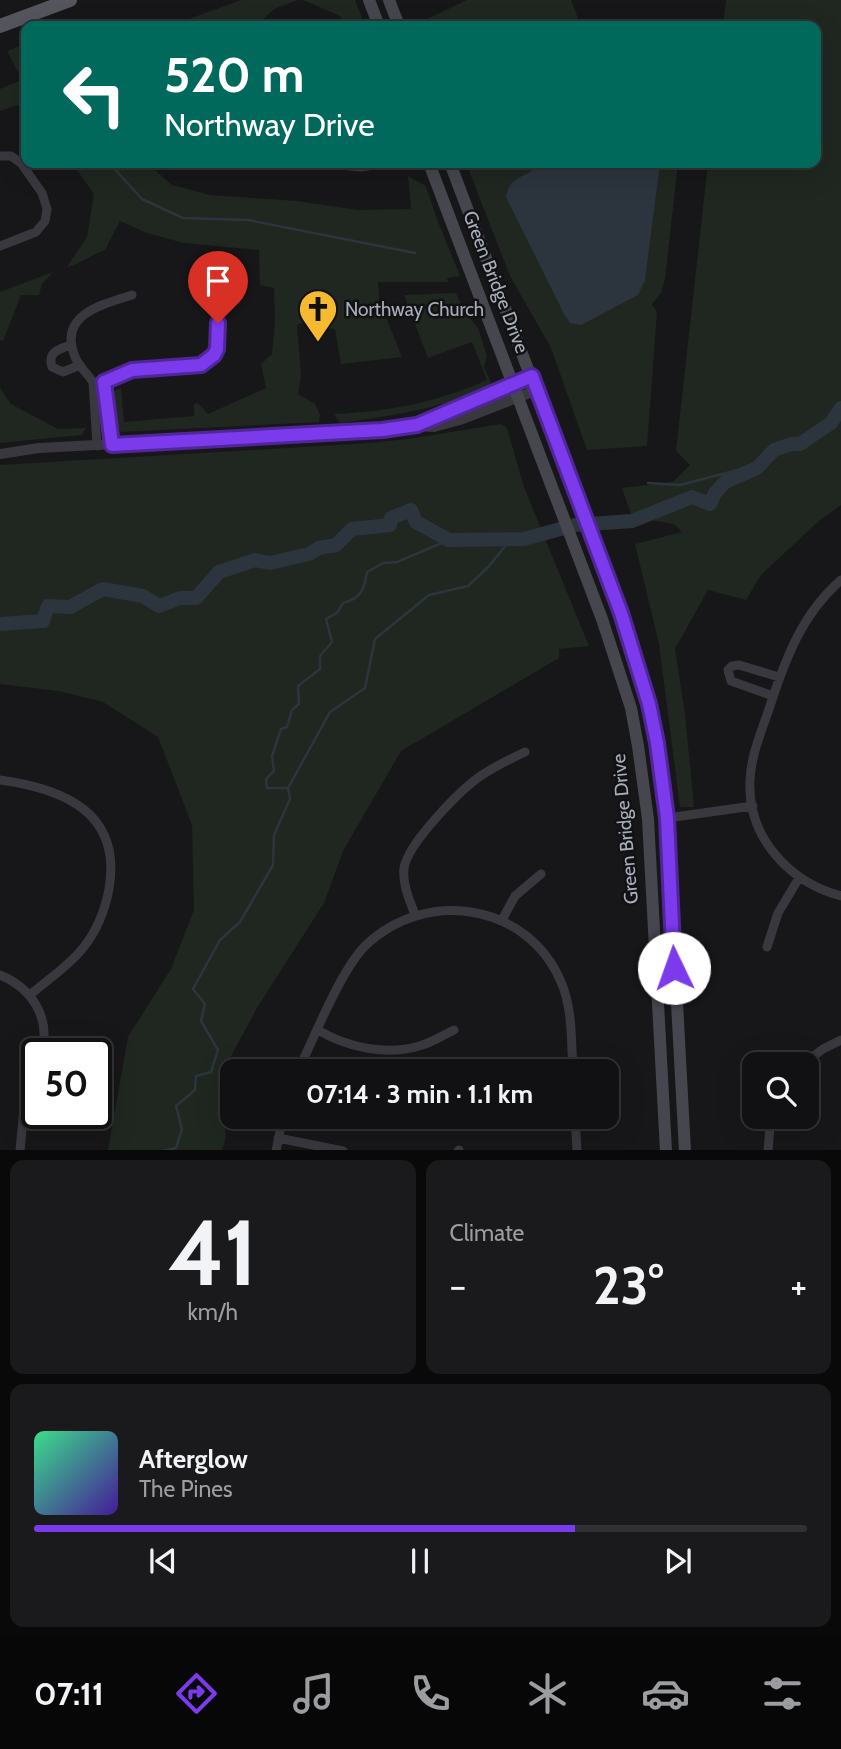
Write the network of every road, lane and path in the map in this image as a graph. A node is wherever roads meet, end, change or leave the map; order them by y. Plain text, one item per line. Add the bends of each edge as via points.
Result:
1 (70, 0) edge
2 (369, 0) edge
3 (389, 0) edge
4 (377, 21) edge
5 (394, 21) edge
6 (0, 26) edge
7 (0, 156) edge
8 (21, 163) edge
9 (24, 168) edge
10 (431, 168) edge
11 (452, 168) edge
12 (0, 246) edge
13 (132, 295) dead end
14 (218, 306) dead end
15 (71, 345) junction
16 (80, 365) junction
17 (532, 376) junction
18 (98, 382) junction
19 (515, 384) junction
20 (537, 390) junction
21 (520, 397) junction
22 (417, 425) junction
23 (112, 445) junction
24 (97, 446) junction
25 (0, 454) edge
26 (841, 580) edge
27 (779, 677) junction
28 (773, 696) junction
29 (631, 708) junction
30 (525, 752) dead end
31 (2, 782) edge
32 (752, 806) junction
33 (667, 818) junction
34 (541, 874) dead end
35 (799, 878) junction
36 (841, 896) edge
37 (415, 915) junction
38 (502, 920) junction
39 (766, 947) dead end
40 (0, 975) edge
41 (30, 995) junction
42 (318, 1030) junction
43 (454, 1030) dead end
44 (44, 1038) edge
45 (841, 1040) edge
46 (818, 1052) edge
47 (304, 1059) edge
48 (572, 1059) edge
49 (23, 1129) edge
50 (280, 1129) edge
51 (576, 1129) edge
52 (768, 1129) edge
53 (278, 1138) junction
54 (22, 1150) edge
55 (276, 1150) edge
56 (343, 1150) edge
57 (578, 1150) edge
58 (666, 1150) edge
59 (685, 1150) edge
60 (768, 1150) edge

1 - 6 main road
2 - 4 main road
3 - 5 main road
7 - 8 street
9 - 12 street via 46,202 45,221 36,232
10 - 19 main road, Green Bridge Drive
11 - 17 main road, Green Bridge Drive
13 - 15 street via 85,313 74,326
14 - 18 street via 217,349 209,360 193,366 132,370
15 - 16 street
15 - 16 street via 54,352 52,368 63,372
16 - 18 street
17 - 19 street
17 - 20 main road, Green Bridge Drive
18 - 23 street
18 - 24 street
19 - 21 main road, Green Bridge Drive
19 - 22 street
20 - 21 street
20 - 33 main road, Green Bridge Drive via 621,613 649,704
21 - 22 street via 460,420 434,427
21 - 29 main road, Green Bridge Drive
22 - 23 street
23 - 24 street
24 - 25 street
26 - 27 street via 803,626
27 - 28 street
27 - 28 street via 739,665 728,670 731,681
28 - 32 street via 751,768
29 - 33 main road via 648,761 655,815
29 - 58 main road, Green Bridge Drive via 648,819
30 - 37 street via 468,786 411,848 404,874
31 - 41 street via 23,783 81,806 100,825 111,857 105,904 89,940
32 - 33 street
32 - 35 street via 770,848
33 - 59 main road, Green Bridge Drive
34 - 38 street via 514,896
35 - 36 street
35 - 39 street via 778,913
37 - 38 street via 454,909
37 - 42 street via 365,947
38 - 48 street via 534,942 558,974 570,1016
40 - 41 street
41 - 44 street via 43,1022
42 - 43 street via 349,1046 398,1049 419,1046
42 - 47 street
45 - 46 street
49 - 54 street
50 - 53 street
51 - 57 street
52 - 60 street
53 - 55 street
53 - 56 street

